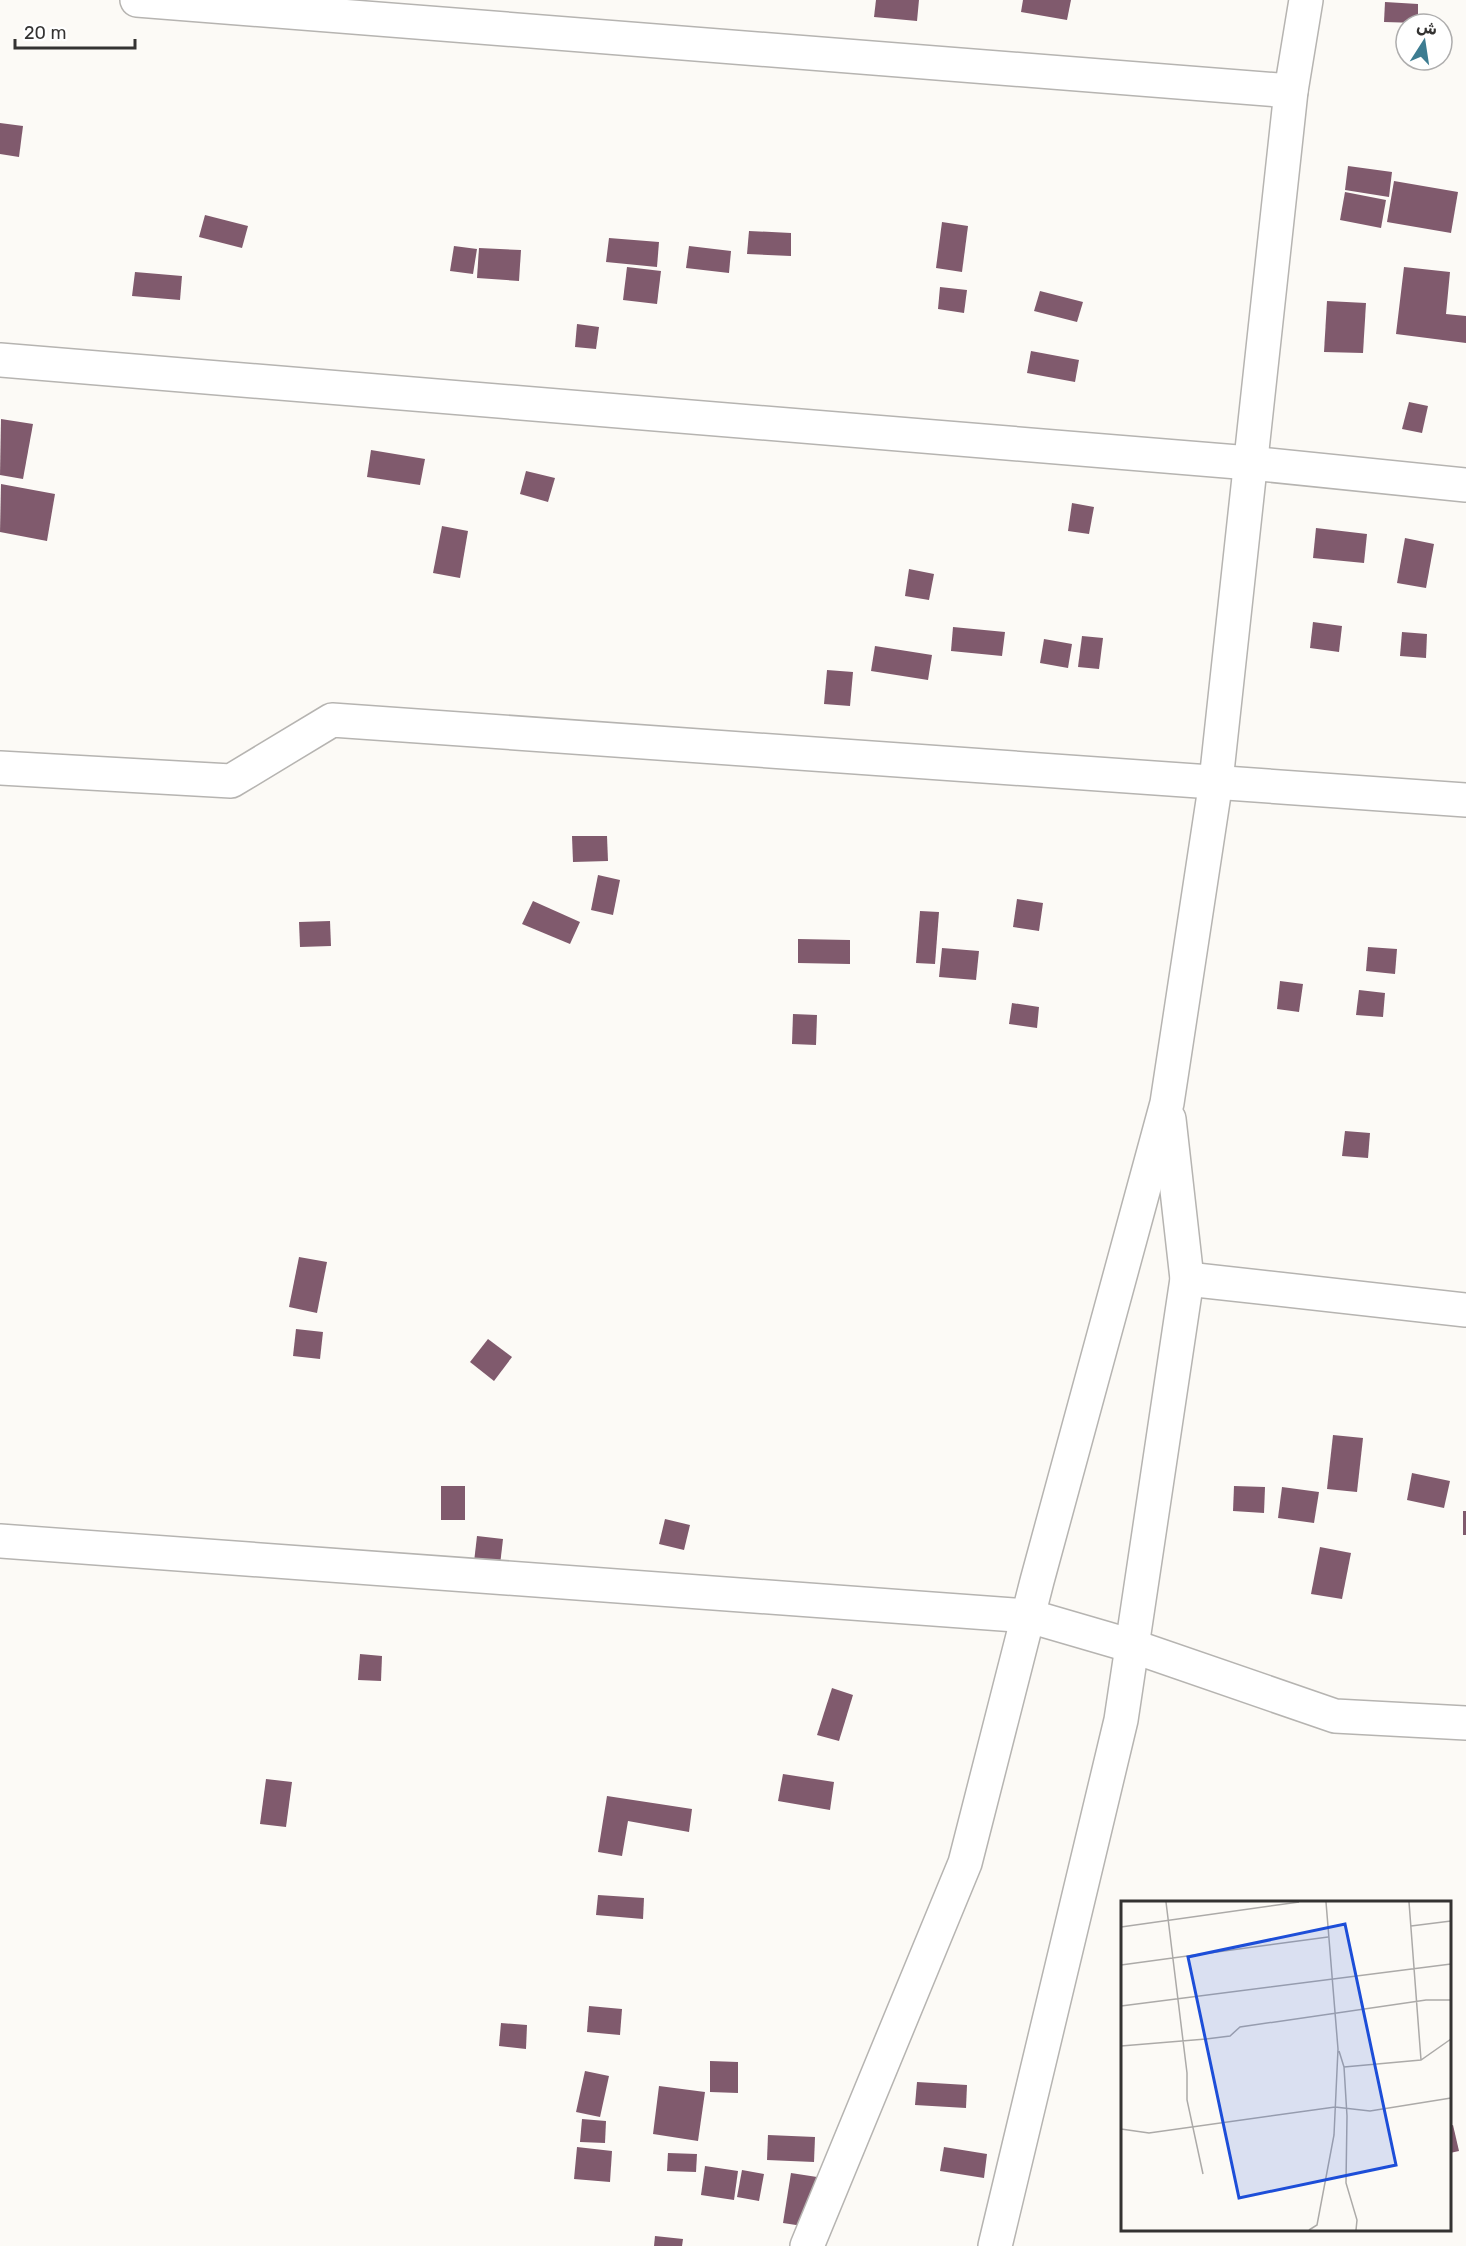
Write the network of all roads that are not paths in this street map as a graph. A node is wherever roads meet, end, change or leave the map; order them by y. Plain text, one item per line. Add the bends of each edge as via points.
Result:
1 (137, 0) edge
2 (1306, 0) edge
3 (1291, 91) junction
4 (0, 360) edge
5 (1250, 463) junction
6 (1466, 486) edge
7 (0, 768) edge
8 (1216, 780) junction
9 (1466, 800) edge
10 (1167, 1103) junction
11 (1188, 1279) junction
12 (1466, 1310) edge
13 (0, 1541) edge
14 (1029, 1616) junction
15 (1132, 1646) junction
16 (1466, 1723) edge
17 (807, 2246) edge
18 (995, 2246) edge

1 - 3 street
2 - 3 street
3 - 5 street
4 - 5 street
5 - 6 street
5 - 8 street
7 - 8 street via 231,781 332,720
8 - 9 street
8 - 10 street
10 - 11 street
10 - 14 street
11 - 12 street
11 - 15 street
13 - 14 street
14 - 15 street
14 - 17 street via 965,1863
15 - 16 street via 1335,1716
15 - 18 street via 1121,1720

